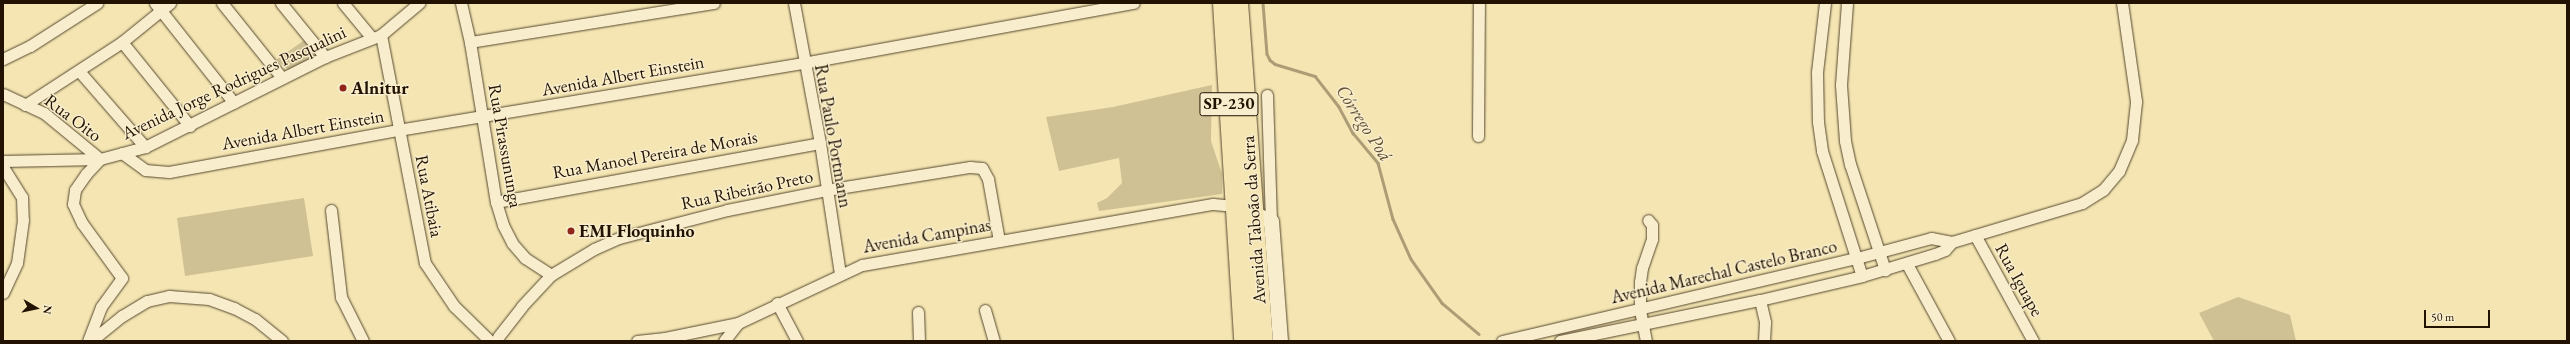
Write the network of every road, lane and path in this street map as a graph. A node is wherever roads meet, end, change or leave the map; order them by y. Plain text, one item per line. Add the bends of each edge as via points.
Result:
1 (97, 3) edge
2 (222, 3) edge
3 (281, 3) edge
4 (343, 3) edge
5 (461, 3) edge
6 (714, 3) edge
7 (794, 3) edge
8 (1134, 3) edge
9 (1223, 3) edge
10 (1238, 3) edge
11 (1251, 3) edge
12 (1479, 3) edge
13 (1825, 3) edge
14 (1847, 3) edge
15 (2122, 3) edge
16 (415, 4) edge
17 (162, 6) edge
18 (377, 37) junction
19 (122, 42) junction
20 (470, 42) junction
21 (325, 57) junction
22 (3, 59) edge
23 (803, 63) junction
24 (79, 71) junction
25 (282, 78) junction
26 (3, 94) edge
27 (1268, 95) dead end
28 (234, 103) junction
29 (25, 105) junction
30 (482, 117) junction
31 (190, 126) junction
32 (398, 130) junction
33 (1478, 136) dead end
34 (820, 142) junction
35 (145, 146) junction
36 (122, 153) junction
37 (100, 159) junction
38 (3, 161) edge
39 (1250, 163) junction
40 (3, 167) edge
41 (826, 190) junction
42 (496, 202) junction
43 (1234, 206) junction
44 (331, 210) dead end
45 (1262, 217) junction
46 (1648, 220) dead end
47 (1975, 234) junction
48 (999, 240) junction
49 (1952, 242) junction
50 (1879, 252) junction
51 (1857, 258) junction
52 (1907, 264) junction
53 (1885, 270) junction
54 (840, 274) junction
55 (551, 275) junction
56 (1862, 276) junction
57 (3, 293) edge
58 (1760, 300) junction
59 (777, 303) junction
60 (1640, 309) junction
61 (985, 310) dead end
62 (918, 312) dead end
63 (738, 323) junction
64 (1642, 323) junction
65 (1566, 326) junction
66 (1264, 337) edge
67 (497, 340) edge
68 (666, 340) edge
69 (1514, 340) edge
70 (1566, 340) edge
71 (88, 341) edge
72 (91, 341) edge
73 (282, 341) edge
74 (363, 341) edge
75 (637, 341) edge
76 (724, 341) edge
77 (797, 341) edge
78 (919, 341) edge
79 (994, 341) edge
80 (1244, 341) edge
81 (1280, 341) edge
82 (1502, 341) edge
83 (1646, 341) edge
84 (1764, 341) edge
85 (1949, 341) edge
86 (2033, 341) edge

1 - 22 street via 30,46
2 - 25 street
3 - 21 street
4 - 18 street
5 - 20 street, Rua Pirassununga
6 - 20 street
7 - 23 street, Rua Paulo Portmann
8 - 23 street, Avenida Albert Einstein
9 - 43 highway, Avenida Taboão da Serra / SP-230
10 - 39 highway, Avenida Taboão da Serra / SP-230
11 - 39 highway via 1260,119
12 - 33 street
13 - 51 street via 1817,72 1818,122 1822,151
14 - 50 street via 1841,85 1845,141
15 - 47 street, Avenida Marechal Castelo Branco via 2136,101 2132,140 2119,171 2103,190 2082,204 2040,218
16 - 18 street, Avenida Jorge Rodrigues Pasqualini
17 - 19 street
17 - 28 street
18 - 21 street, Avenida Jorge Rodrigues Pasqualini
18 - 32 street, Rua Atibaia
19 - 24 street
19 - 31 street
20 - 30 street, Rua Pirassununga
21 - 25 street, Avenida Jorge Rodrigues Pasqualini
23 - 30 street, Avenida Albert Einstein
23 - 34 street, Rua Paulo Portmann
24 - 29 street
24 - 35 street
25 - 28 street, Avenida Jorge Rodrigues Pasqualini
26 - 29 street, Rua Oito
27 - 45 street
28 - 31 street, Avenida Jorge Rodrigues Pasqualini
29 - 37 street, Rua Oito via 44,113
30 - 32 street, Avenida Albert Einstein
30 - 42 street, Rua Pirassununga
31 - 35 street, Avenida Jorge Rodrigues Pasqualini
32 - 36 street, Avenida Albert Einstein via 169,172 145,170
32 - 67 street, Rua Atibaia via 425,263 454,306
34 - 41 street, Rua Paulo Portmann
34 - 42 street, Rua Manoel Pereira de Morais
35 - 36 street, Avenida Jorge Rodrigues Pasqualini
36 - 37 street, Avenida Jorge Rodrigues Pasqualini
37 - 38 street, Avenida Jorge Rodrigues Pasqualini
37 - 71 street via 76,190 72,204 82,223 122,278 101,307
39 - 45 highway, Avenida Taboão da Serra / SP-230
40 - 57 street via 22,197 23,220 18,263
41 - 48 street, Rua Ribeirão Preto via 970,167 982,168 988,179
41 - 54 street, Rua Paulo Portmann
41 - 55 street, Rua Ribeirão Preto via 634,233 594,249
42 - 55 street, Rua Pirassununga via 512,243 525,258
43 - 45 main road
43 - 48 street, Avenida Campinas via 1213,204
43 - 80 highway, Avenida Taboão da Serra / SP-230
44 - 74 street via 341,297
45 - 66 highway, Avenida Taboão da Serra / SP-230
45 - 81 main road
46 - 60 street via 1652,225 1652,239 1642,268
47 - 49 street, Avenida Marechal Castelo Branco
47 - 86 street, Rua Iguape
48 - 54 street, Avenida Campinas via 870,264
49 - 50 street, Avenida Marechal Castelo Branco via 1931,238
49 - 52 street, Avenida Marechal Castelo Branco via 1944,250
50 - 51 street, Avenida Marechal Castelo Branco
50 - 53 street
51 - 56 street
51 - 60 street, Avenida Marechal Castelo Branco
52 - 53 street, Avenida Marechal Castelo Branco
52 - 85 street
53 - 56 street, Avenida Marechal Castelo Branco
54 - 59 street, Avenida Campinas
55 - 67 street, Rua Ribeirão Preto via 522,306
56 - 58 street, Avenida Marechal Castelo Branco
58 - 64 street, Avenida Marechal Castelo Branco
58 - 84 street via 1765,322
59 - 63 street, Avenida Campinas
59 - 77 street
60 - 64 street
60 - 65 street, Avenida Marechal Castelo Branco
61 - 79 street
62 - 78 street
63 - 68 street, Avenida Campinas
63 - 76 street
64 - 70 street, Avenida Marechal Castelo Branco
64 - 83 street
65 - 69 street, Avenida Marechal Castelo Branco
65 - 70 street
68 - 75 street, Avenida Campinas
69 - 82 street, Avenida Marechal Castelo Branco
72 - 73 street via 122,316 147,301 170,296 209,299 234,308 255,320

